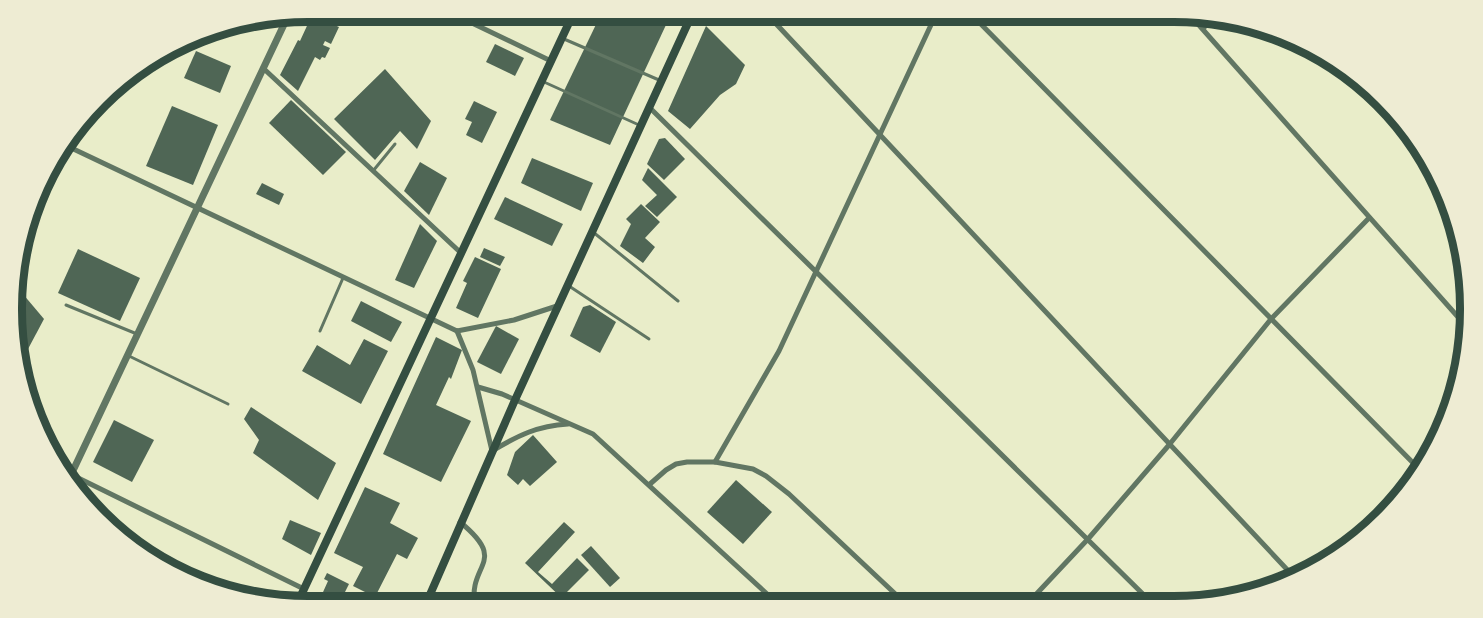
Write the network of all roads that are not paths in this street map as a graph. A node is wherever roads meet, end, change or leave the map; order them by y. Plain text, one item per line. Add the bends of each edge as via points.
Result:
1 (470, 22) edge
2 (569, 22) edge
3 (688, 22) edge
4 (774, 22) edge
5 (932, 22) edge
6 (979, 22) edge
7 (284, 24) edge
8 (1198, 24) edge
9 (1207, 25) edge
10 (1204, 30) junction
11 (562, 38) junction
12 (551, 61) junction
13 (263, 68) junction
14 (542, 81) junction
15 (661, 81) junction
16 (649, 107) junction
17 (641, 125) junction
18 (880, 134) junction
19 (395, 144) dead end
20 (72, 148) edge
21 (374, 171) junction
22 (197, 207) junction
23 (1369, 218) junction
24 (592, 231) junction
25 (461, 253) junction
26 (817, 271) junction
27 (344, 276) junction
28 (567, 285) junction
29 (678, 301) dead end
30 (66, 305) dead end
31 (559, 306) junction
32 (431, 318) junction
33 (1271, 319) junction
34 (1460, 319) edge
35 (320, 331) dead end
36 (457, 331) junction
37 (137, 335) junction
38 (649, 339) dead end
39 (128, 355) junction
40 (478, 387) junction
41 (515, 400) junction
42 (228, 404) dead end
43 (571, 424) junction
44 (1169, 445) junction
45 (492, 451) junction
46 (715, 462) junction
47 (1414, 464) edge
48 (73, 471) edge
49 (82, 483) edge
50 (650, 484) junction
51 (460, 522) junction
52 (1088, 539) junction
53 (1289, 572) edge
54 (304, 588) junction
55 (301, 596) edge
56 (429, 596) edge
57 (475, 596) edge
58 (769, 596) edge
59 (897, 596) edge
60 (1035, 596) edge
61 (1145, 596) edge

1 - 12 street
2 - 11 main road
3 - 15 main road
4 - 18 street
5 - 18 street
6 - 33 street
7 - 13 street
8 - 10 street
9 - 10 lane
10 - 23 street
11 - 12 main road
11 - 15 lane
12 - 14 main road
13 - 21 street
13 - 22 street
14 - 17 lane
14 - 25 main road
15 - 16 main road
16 - 17 main road
16 - 26 street
17 - 24 main road
18 - 26 street
18 - 44 street
19 - 21 lane
20 - 22 street
21 - 25 street
22 - 27 street
22 - 37 street
23 - 33 street
23 - 34 street
24 - 28 main road
24 - 29 lane
25 - 32 main road
26 - 46 street via 780,351
26 - 52 street
27 - 32 street
27 - 35 lane
28 - 31 main road
28 - 38 lane
30 - 37 lane
31 - 36 street
31 - 41 main road
32 - 36 street
32 - 54 main road
33 - 44 street
33 - 47 street
36 - 40 street
37 - 39 street
39 - 42 lane
39 - 48 street
40 - 41 street
40 - 45 street
41 - 43 street
41 - 45 main road
43 - 45 street via 532,430
43 - 50 street via 593,434
44 - 52 street
44 - 53 street
45 - 51 main road
46 - 50 street via 676,464
46 - 59 street via 753,469 777,484
49 - 54 street
50 - 58 street
51 - 56 main road
51 - 57 street via 478,539 485,555
52 - 60 street
52 - 61 street
54 - 55 main road

